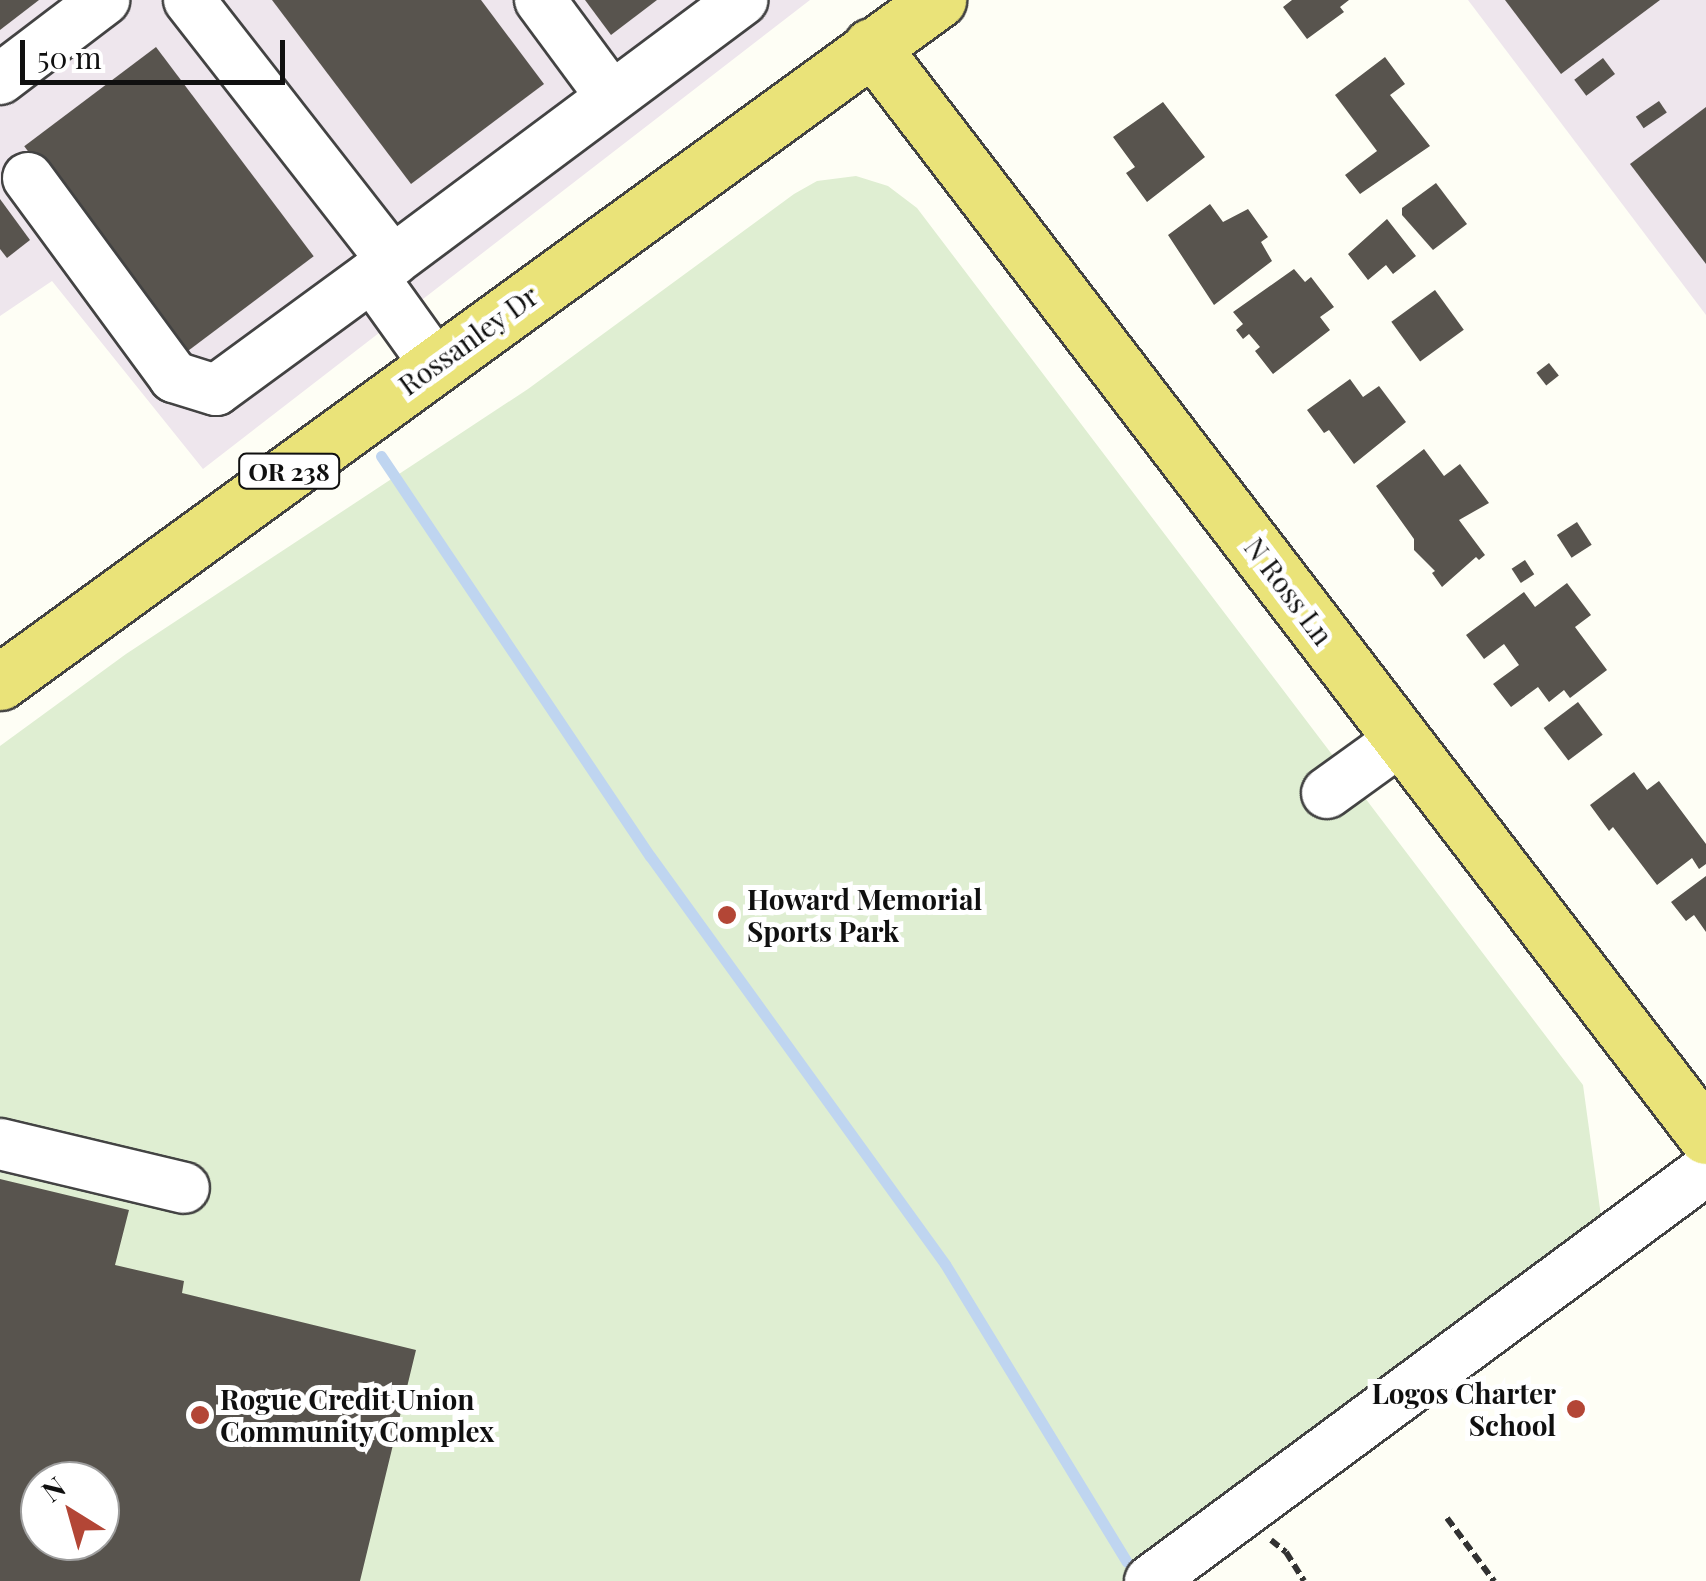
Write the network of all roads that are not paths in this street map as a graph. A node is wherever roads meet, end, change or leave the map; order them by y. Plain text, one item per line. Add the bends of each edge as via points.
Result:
1 (104, 0) edge
2 (189, 0) edge
3 (540, 0) edge
4 (742, 0) edge
5 (938, 0) edge
6 (872, 46) junction
7 (0, 79) edge
8 (611, 96) junction
9 (28, 178) dead end
10 (382, 268) junction
11 (435, 364) junction
12 (0, 682) edge
13 (1402, 739) junction
14 (1327, 793) dead end
15 (1706, 1136) edge
16 (0, 1144) edge
17 (1706, 1170) edge
18 (184, 1188) dead end
19 (1150, 1581) edge

1 - 7 lane
2 - 10 lane
3 - 8 lane
4 - 8 lane
5 - 6 main road, Rossanley Dr / OR 238
6 - 11 main road, Rossanley Dr / OR 238
6 - 13 main road, N Ross Ln
8 - 10 lane
9 - 10 lane via 174,377 216,390
10 - 11 lane
11 - 12 main road, Rossanley Dr / OR 238
13 - 14 lane
13 - 15 main road, N Ross Ln
16 - 18 lane
17 - 19 lane

